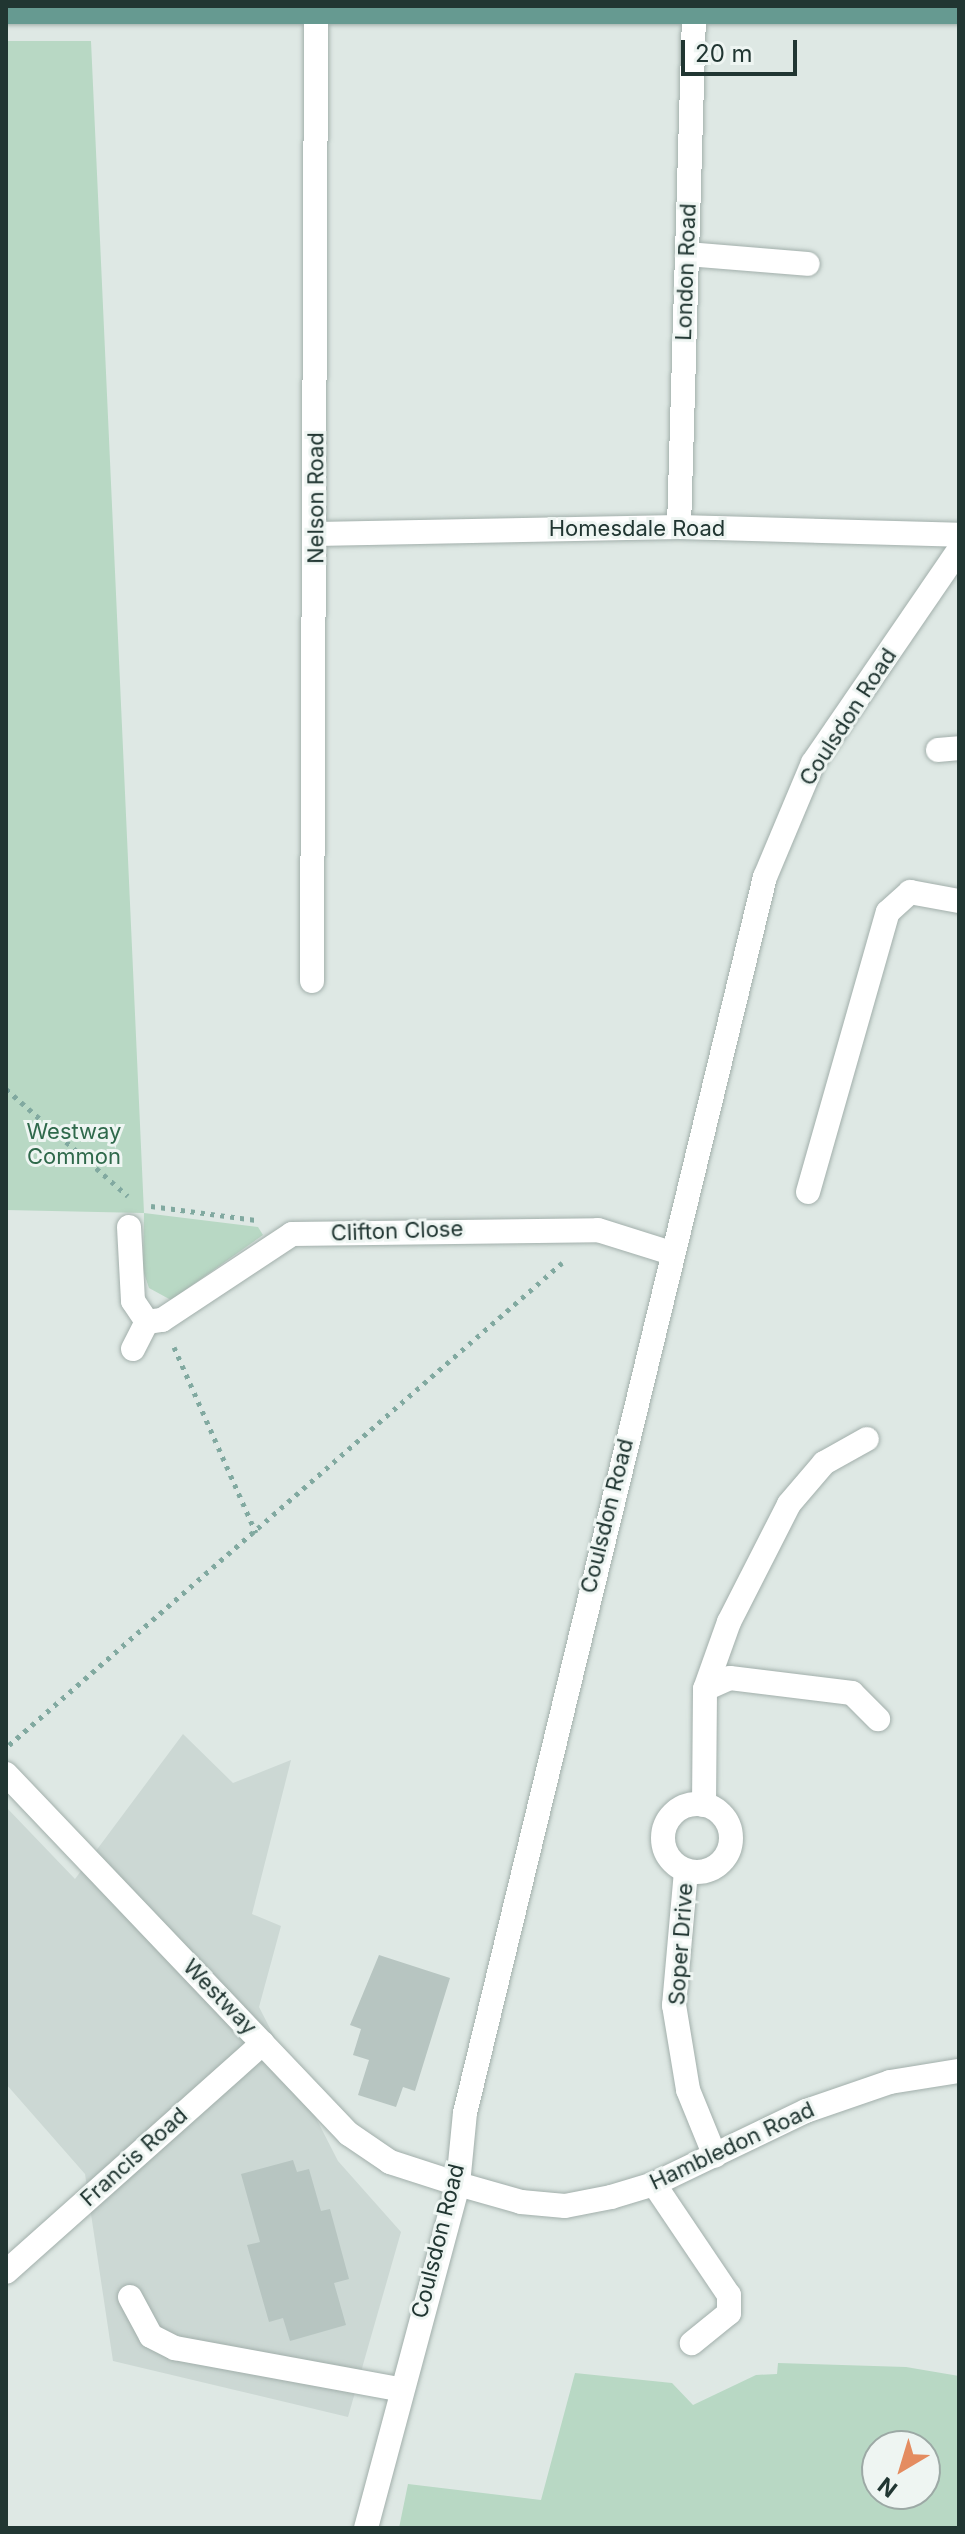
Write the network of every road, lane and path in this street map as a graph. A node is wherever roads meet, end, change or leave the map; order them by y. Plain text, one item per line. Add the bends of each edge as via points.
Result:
1 (6, 12) edge
2 (959, 12) edge
3 (316, 15) junction
4 (694, 16) junction
5 (687, 254) junction
6 (808, 264) dead end
7 (679, 527) junction
8 (316, 534) junction
9 (959, 535) edge
10 (959, 550) edge
11 (959, 901) edge
12 (312, 981) dead end
13 (6, 1089) edge
14 (808, 1192) dead end
15 (129, 1227) dead end
16 (598, 1230) junction
17 (292, 1234) junction
18 (668, 1252) junction
19 (155, 1321) junction
20 (133, 1349) dead end
21 (867, 1439) dead end
22 (256, 1533) junction
23 (705, 1689) junction
24 (878, 1719) dead end
25 (6, 1747) edge
26 (6, 1774) edge
27 (704, 1805) junction
28 (686, 1871) junction
29 (263, 2043) junction
30 (959, 2071) edge
31 (715, 2156) junction
32 (458, 2184) junction
33 (654, 2184) junction
34 (6, 2272) edge
35 (130, 2297) dead end
36 (692, 2343) dead end
37 (399, 2389) junction
38 (366, 2528) edge
39 (642, 2528) edge
40 (705, 2528) edge

1 - 3 main road
2 - 4 main road
3 - 4 main road
3 - 8 street, Nelson Road
4 - 5 street, London Road
5 - 6 street
5 - 7 street, London Road
7 - 8 street, Homesdale Road
7 - 9 street, Homesdale Road
8 - 12 street, Nelson Road
10 - 18 street, Coulsdon Road via 813,763 788,815 765,877
11 - 14 street via 910,892 888,912
13 - 17 path via 138,1204 273,1223
15 - 19 street via 133,1301
16 - 17 street, Clifton Close
16 - 18 street, Clifton Close
16 - 22 path
17 - 19 street
18 - 32 street, Coulsdon Road via 465,2113
19 - 20 street
19 - 22 path
21 - 23 street via 824,1463 789,1504 729,1622
22 - 25 path
23 - 24 street via 730,1678 852,1693
23 - 27 street
26 - 29 street, Westway
27 - 28 street via 683,1807 666,1824 668,1856
27 - 28 street via 724,1817 730,1843 710,1870
28 - 31 street, Soper Drive via 674,2005 688,2090
29 - 32 street, Westway via 349,2134 390,2162
29 - 34 street, Francis Road
30 - 31 street, Hambledon Road via 890,2082 806,2111
31 - 33 street, Hambledon Road
32 - 33 street, Hambledon Road via 565,2206
32 - 37 street, Coulsdon Road
33 - 36 street via 729,2295 729,2313 716,2330
35 - 37 street via 151,2336 175,2348
37 - 38 street, Coulsdon Road
39 - 40 path

